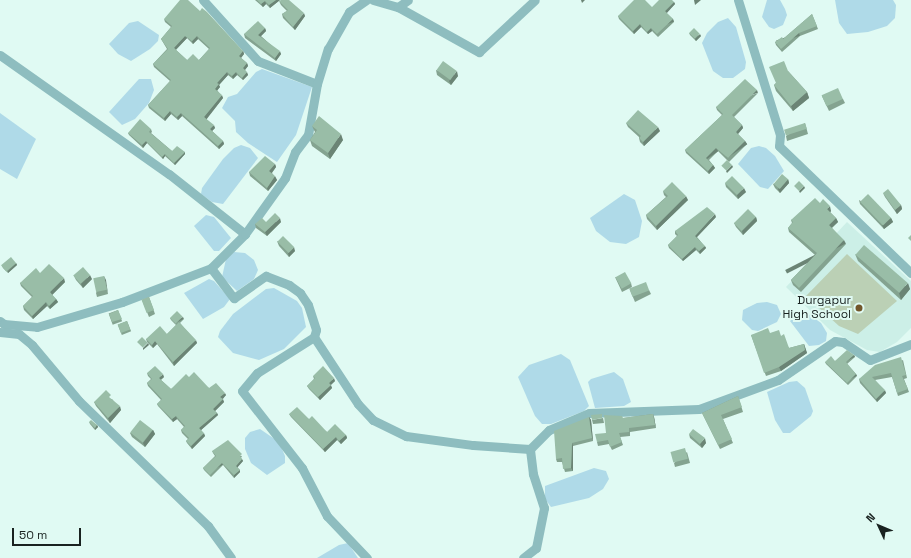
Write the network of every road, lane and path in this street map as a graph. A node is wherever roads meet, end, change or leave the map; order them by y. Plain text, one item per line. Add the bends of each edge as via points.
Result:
1 (203, 0) edge
2 (366, 0) edge
3 (373, 0) edge
4 (408, 0) edge
5 (535, 0) edge
6 (738, 0) edge
7 (398, 7) junction
8 (0, 55) edge
9 (317, 84) junction
10 (245, 234) junction
11 (211, 268) junction
12 (911, 273) edge
13 (0, 321) edge
14 (0, 332) edge
15 (314, 337) junction
16 (911, 344) edge
17 (530, 449) junction
18 (231, 558) edge
19 (367, 558) edge
20 (523, 558) edge

1 - 9 street via 258,61
2 - 9 street via 349,12 337,31
3 - 7 street
4 - 7 street
5 - 7 street via 479,52
6 - 12 street via 780,135 779,146
8 - 10 street via 169,174
9 - 10 street via 308,135 295,152 285,178
10 - 11 street
11 - 13 street via 122,302 37,327 4,324
11 - 15 street via 234,298 266,276 300,293 308,305 316,330
14 - 18 street via 18,334 32,345 79,401 208,526
15 - 17 street via 358,404 373,420 406,436 472,445
15 - 19 street via 257,373 242,391 302,468 327,516
16 - 17 street via 870,360 843,342 835,342 778,380 699,409 589,413 548,430
17 - 20 street via 533,474 544,508 536,548

